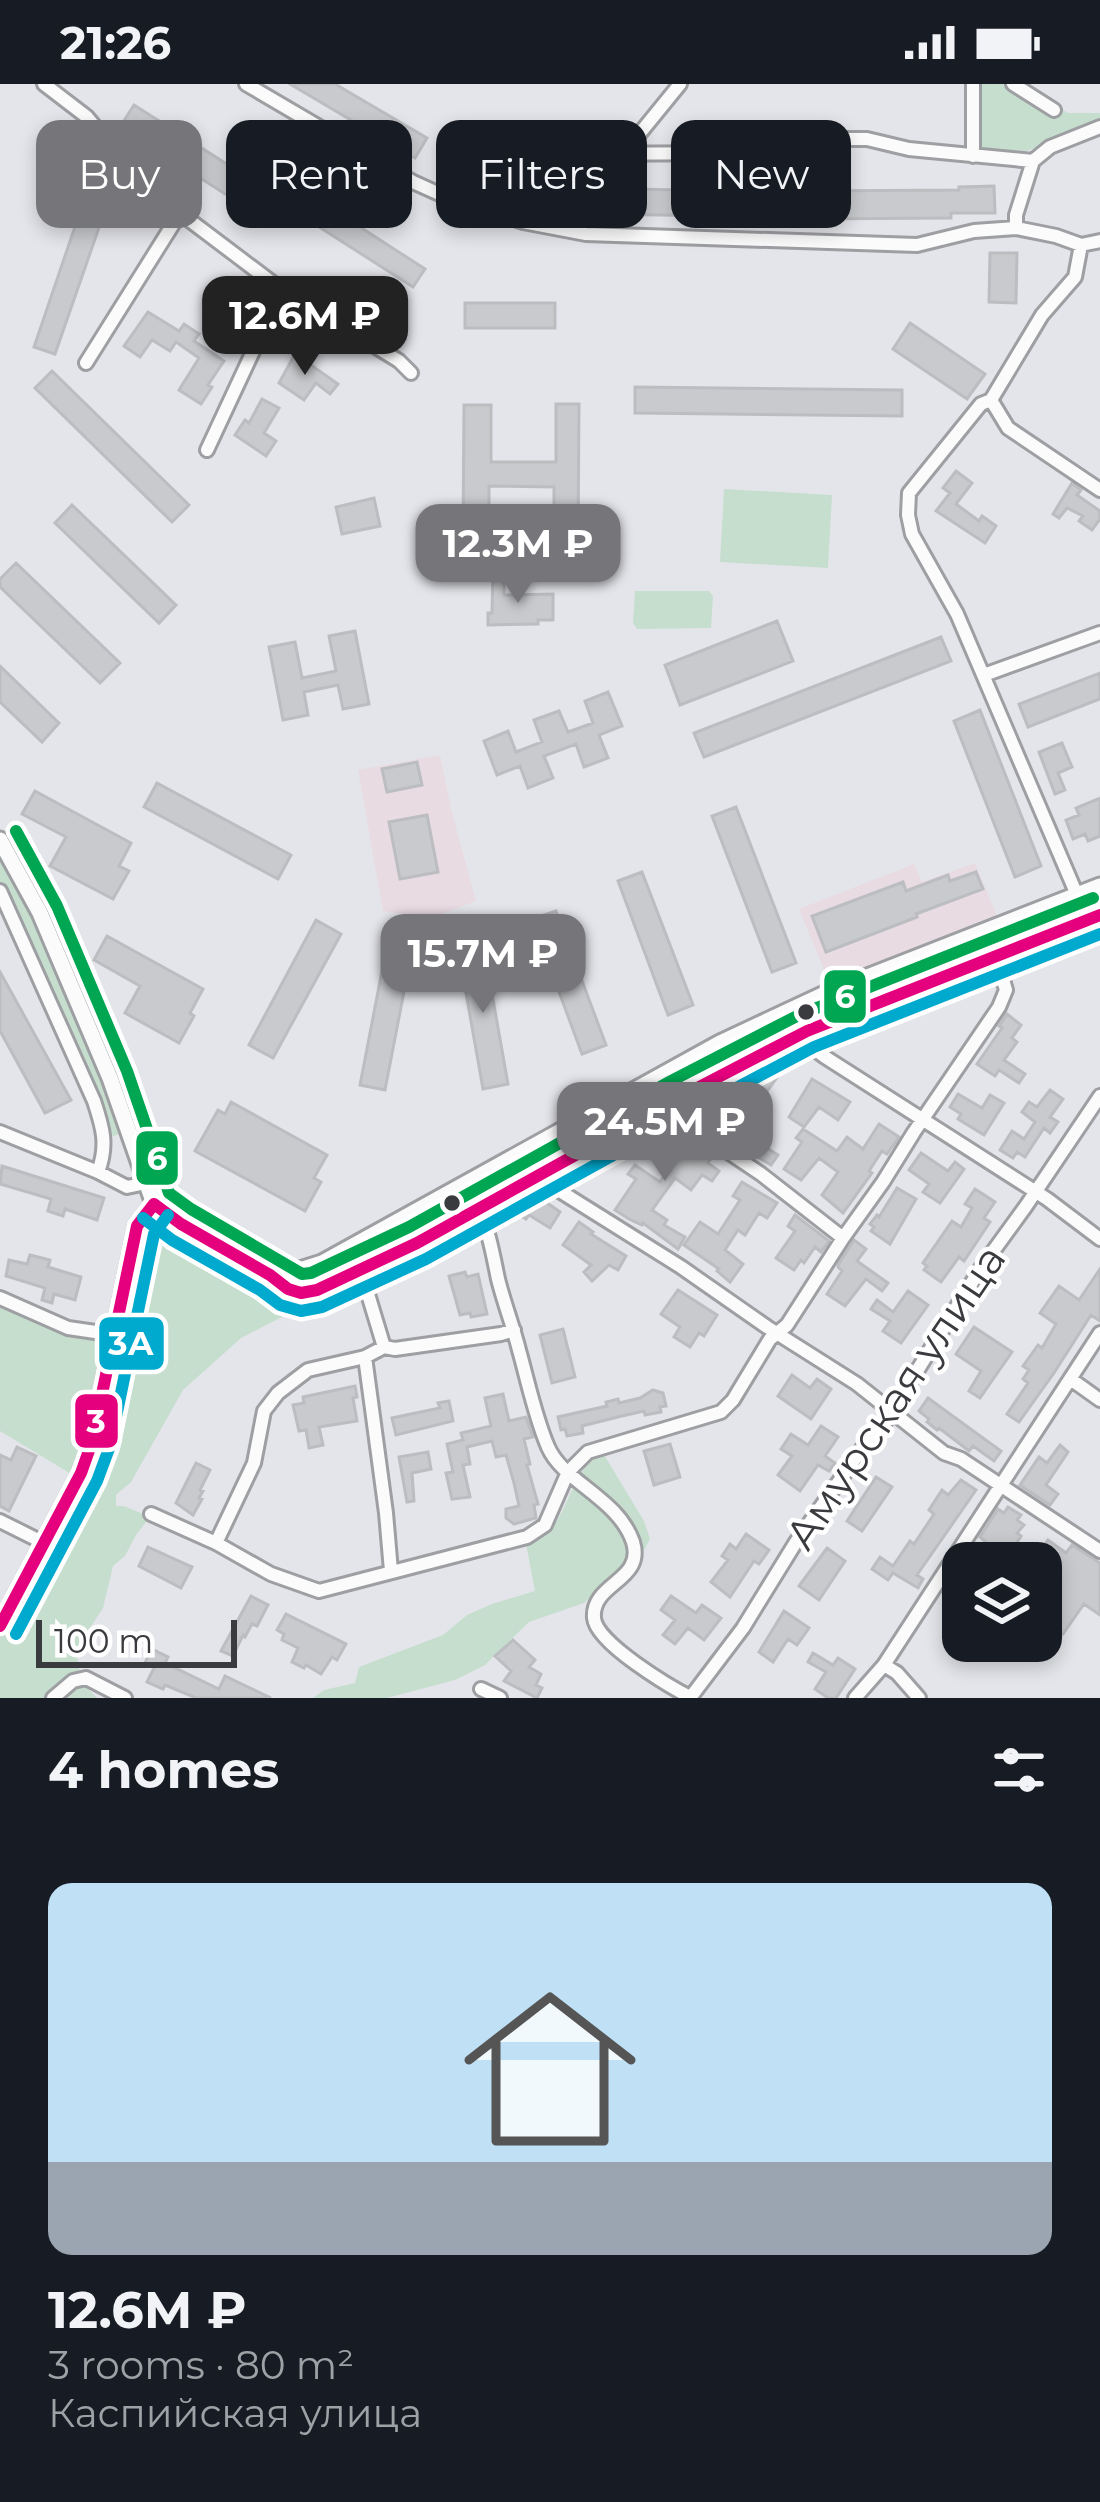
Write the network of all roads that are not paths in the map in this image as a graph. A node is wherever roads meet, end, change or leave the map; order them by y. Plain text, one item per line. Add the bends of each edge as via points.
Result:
1 (44, 84) edge
2 (246, 84) edge
3 (680, 84) edge
4 (974, 84) edge
5 (1013, 84) edge
6 (1054, 110) dead end
7 (90, 120) edge
8 (647, 125) edge
9 (1100, 127) edge
10 (647, 154) edge
11 (973, 156) junction
12 (1033, 161) junction
13 (436, 192) edge
14 (170, 228) edge
15 (199, 228) edge
16 (552, 228) edge
17 (1016, 228) junction
18 (1100, 241) edge
19 (1081, 245) junction
20 (274, 284) junction
21 (86, 363) dead end
22 (411, 373) dead end
23 (991, 400) junction
24 (206, 450) dead end
25 (1100, 490) edge
26 (1100, 633) edge
27 (984, 675) junction
28 (0, 840) edge
29 (1100, 886) edge
30 (0, 891) edge
31 (1077, 895) junction
32 (1100, 915) edge
33 (996, 956) junction
34 (807, 1030) junction
35 (1100, 1096) edge
36 (680, 1097) junction
37 (923, 1120) junction
38 (0, 1132) edge
39 (98, 1172) junction
40 (543, 1172) junction
41 (146, 1183) junction
42 (1035, 1192) junction
43 (154, 1204) junction
44 (478, 1208) junction
45 (843, 1238) junction
46 (1100, 1239) edge
47 (361, 1271) junction
48 (270, 1275) junction
49 (0, 1298) edge
50 (514, 1330) junction
51 (1100, 1333) edge
52 (777, 1334) junction
53 (116, 1335) junction
54 (384, 1347) junction
55 (365, 1358) junction
56 (1072, 1380) junction
57 (1100, 1400) edge
58 (891, 1412) junction
59 (568, 1472) junction
60 (999, 1485) junction
61 (151, 1514) dead end
62 (0, 1521) edge
63 (44, 1543) junction
64 (216, 1544) junction
65 (1100, 1551) edge
66 (391, 1571) junction
67 (0, 1626) edge
68 (884, 1665) junction
69 (481, 1689) dead end
70 (53, 1698) edge
71 (125, 1698) edge
72 (500, 1698) edge
73 (690, 1698) edge
74 (855, 1698) edge
75 (919, 1698) edge

1 - 7 street
2 - 13 street
3 - 8 street
4 - 11 street
5 - 6 street
9 - 12 street
10 - 11 street via 762,153 843,139
11 - 12 street
12 - 17 street
14 - 21 street
15 - 20 street
16 - 17 street via 917,244
17 - 19 street
18 - 19 street
19 - 23 street via 1076,277 1042,315
20 - 22 street
20 - 24 street via 262,332
23 - 25 street via 1008,428
23 - 27 street via 909,493 908,515
26 - 27 street
27 - 31 street
28 - 41 street via 40,913
29 - 31 street
30 - 39 street via 105,1135
31 - 48 street via 773,1017 322,1263
32 - 33 street
33 - 34 street
33 - 37 street via 1006,990 999,1007
34 - 36 street
34 - 37 street via 825,1057
35 - 42 street, Амурская улица
36 - 40 street
36 - 45 street via 706,1136
37 - 42 street
37 - 45 street
38 - 39 street
39 - 41 street via 128,1187
40 - 44 street
40 - 52 street via 555,1188
41 - 43 street
42 - 46 street
42 - 58 street, Амурская улица
43 - 48 street
43 - 53 street via 137,1226
44 - 47 street
44 - 50 street
45 - 52 street
47 - 48 street via 301,1293
47 - 54 street
49 - 53 street via 68,1328
50 - 54 street
50 - 59 street via 549,1450
51 - 56 street
52 - 58 street
52 - 59 street via 721,1412 589,1452
53 - 63 street via 81,1474
54 - 55 street
55 - 64 street via 308,1370 269,1404 254,1463
55 - 66 street
56 - 57 street
56 - 60 street
58 - 60 street
58 - 73 street, Амурская улица
59 - 66 street via 544,1525 527,1537
59 - 73 street via 619,1517 636,1556 596,1604 597,1627
60 - 65 street
60 - 68 street
61 - 64 street
62 - 63 street
63 - 67 street
64 - 66 street via 312,1590
68 - 74 street
68 - 75 street
69 - 72 street
70 - 71 street via 86,1678

